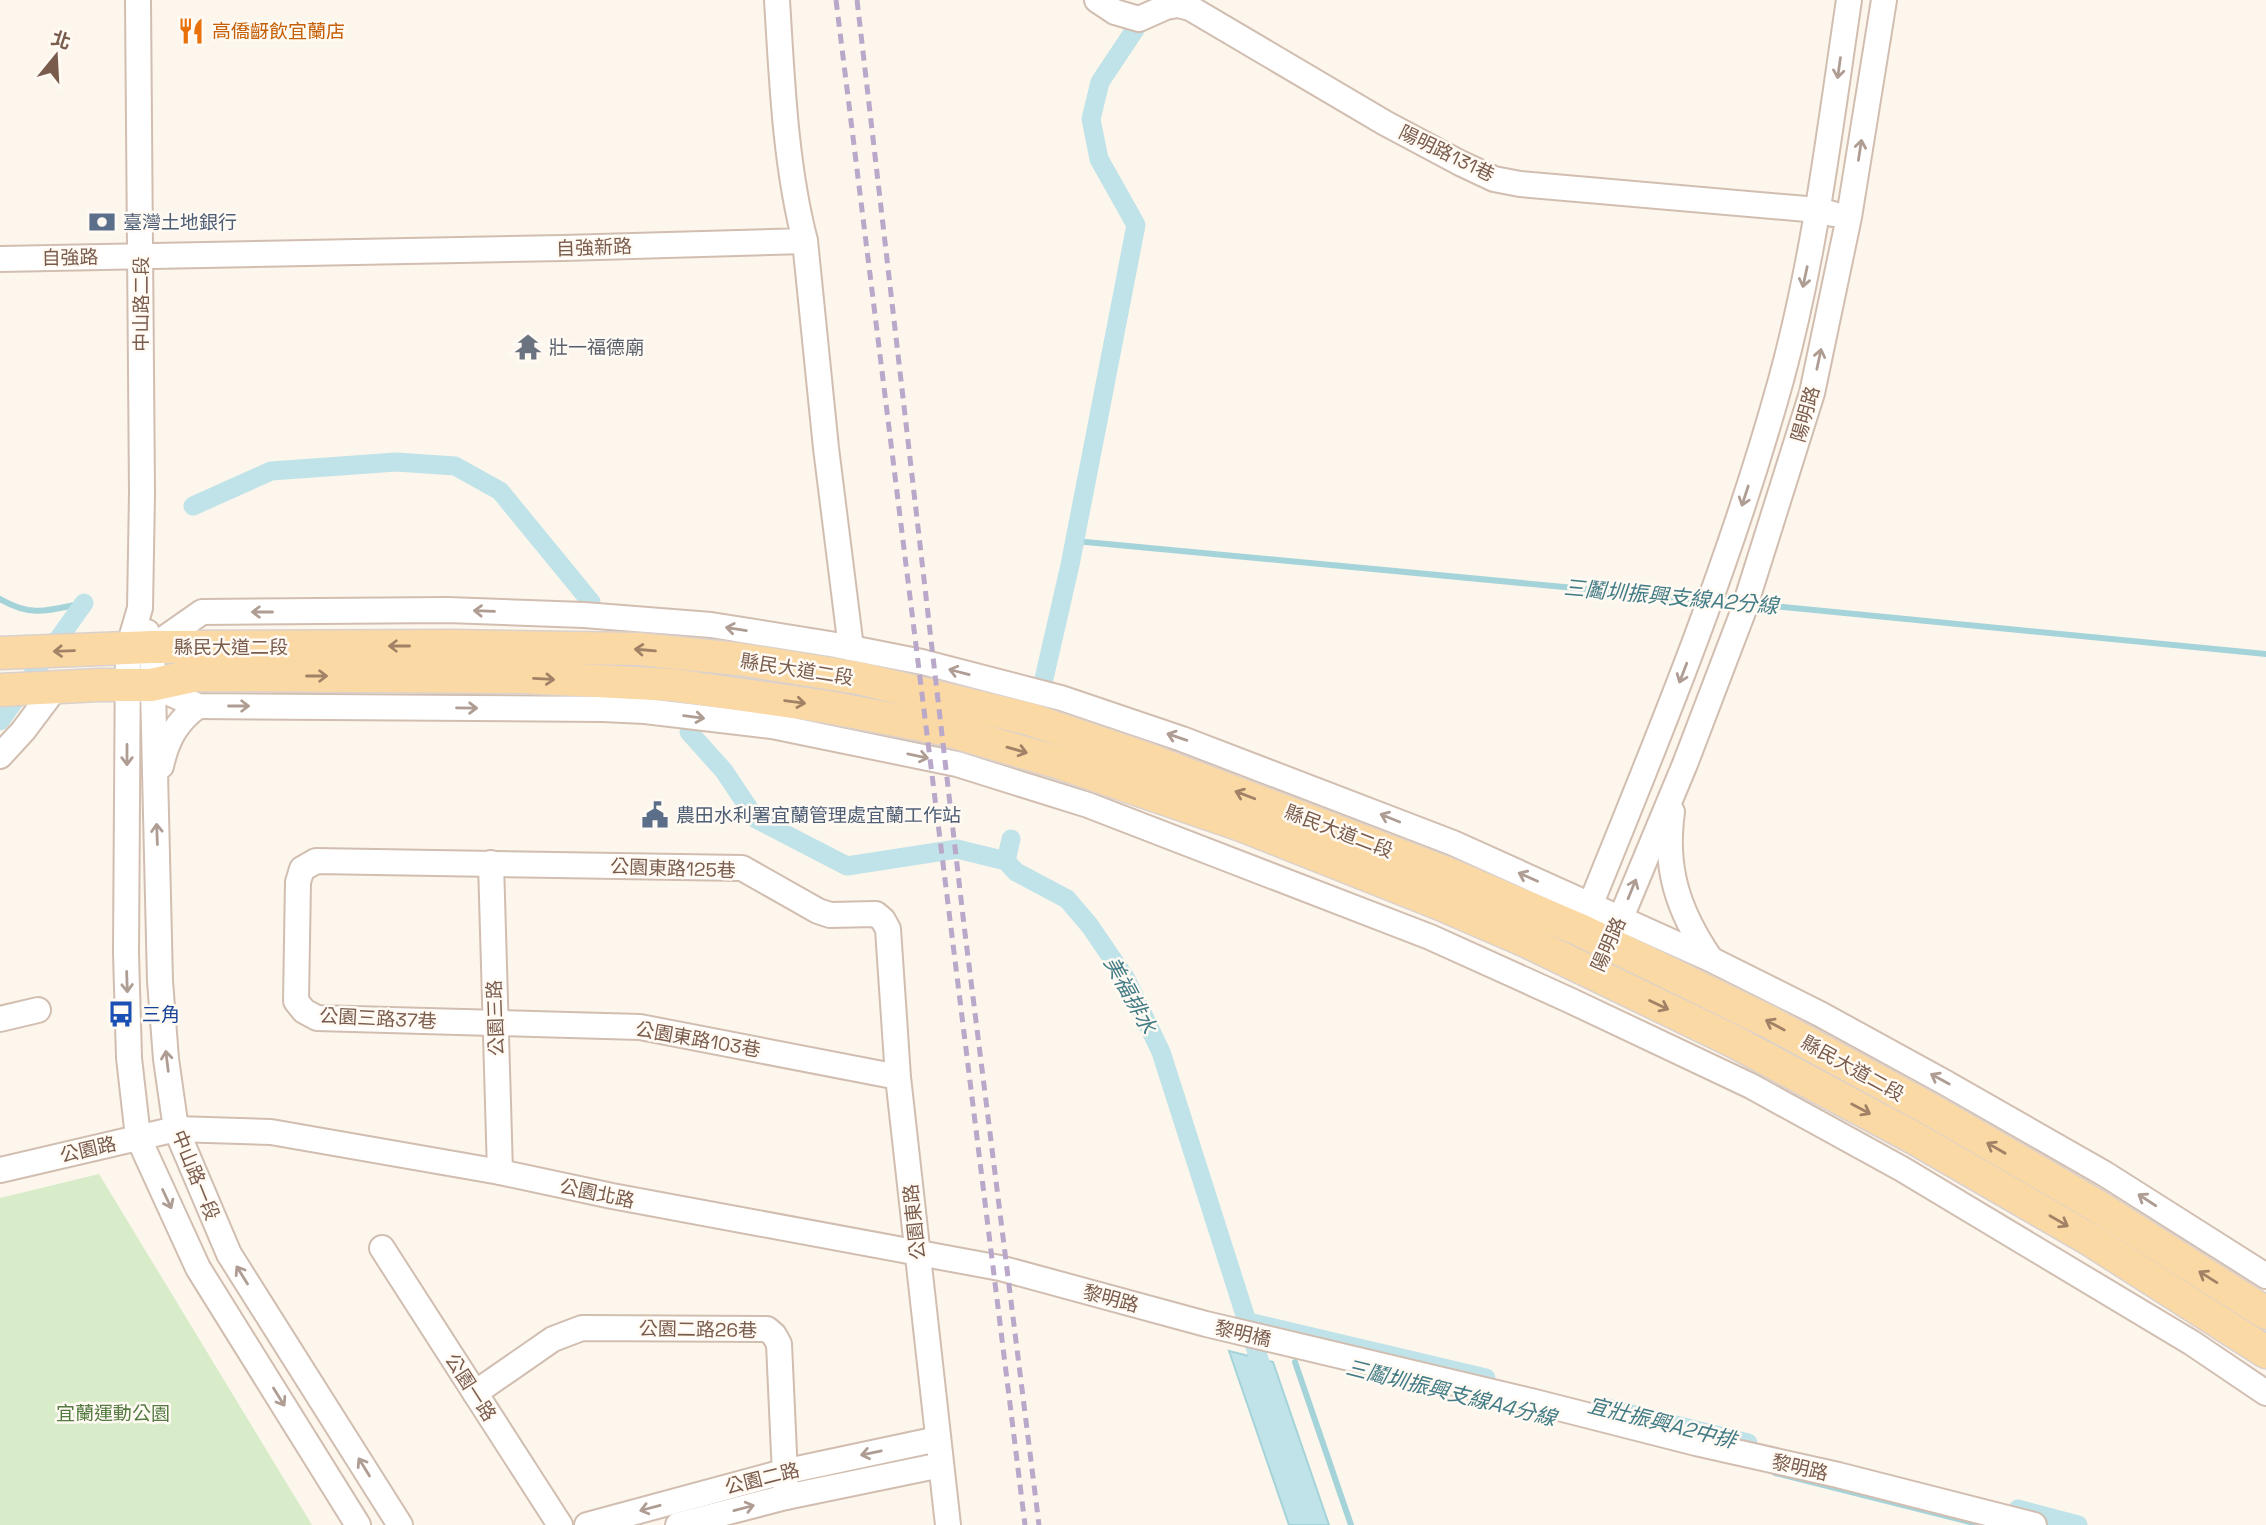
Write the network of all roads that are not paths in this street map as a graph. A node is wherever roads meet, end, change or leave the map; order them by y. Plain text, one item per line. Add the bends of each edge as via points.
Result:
1 (138, 0) edge
2 (777, 0) edge
3 (1097, 0) edge
4 (1849, 0) edge
5 (1884, 0) edge
6 (1826, 212) junction
7 (805, 241) junction
8 (141, 257) junction
9 (0, 260) edge
10 (404, 611) junction
11 (492, 646) junction
12 (140, 648) junction
13 (851, 649) junction
14 (15, 652) edge
15 (641, 684) junction
16 (139, 686) junction
17 (49, 688) junction
18 (2, 690) edge
19 (198, 706) junction
20 (582, 709) junction
21 (0, 756) edge
22 (1685, 764) junction
23 (155, 787) junction
24 (491, 863) junction
25 (1585, 918) junction
26 (883, 920) joint
27 (1615, 932) junction
28 (1710, 959) junction
29 (1567, 960) junction
30 (1598, 975) junction
31 (1567, 999) junction
32 (38, 1010) dead end
33 (0, 1019) edge
34 (495, 1022) junction
35 (898, 1077) junction
36 (176, 1129) junction
37 (138, 1137) junction
38 (0, 1170) edge
39 (500, 1172) junction
40 (2105, 1174) junction
41 (2097, 1206) junction
42 (382, 1248) dead end
43 (917, 1253) junction
44 (1016, 1273) joint
45 (2266, 1276) edge
46 (2266, 1313) edge
47 (1206, 1324) joint
48 (1280, 1342) joint
49 (2266, 1352) edge
50 (475, 1393) junction
51 (2266, 1393) edge
52 (938, 1439) junction
53 (941, 1465) junction
54 (783, 1472) junction
55 (786, 1497) junction
56 (358, 1525) edge
57 (400, 1525) edge
58 (560, 1525) edge
59 (587, 1525) edge
60 (678, 1525) edge
61 (948, 1525) edge
62 (2034, 1525) edge

1 - 8 street, 中山路二段
2 - 7 street via 785,114
3 - 6 street, 陽明路131巷 via 1115,12 1139,19 1178,5 1190,8 1385,123 1494,179
4 -> 6 street, 陽明路
22 -> 5 street, 陽明路 via 1743,612 1812,393 1849,217
6 -> 25 street, 陽明路 via 1780,381 1708,609
7 - 8 street, 自強新路
7 - 13 street
8 - 9 street, 自強路
8 - 12 street, 中山路二段
10 - 11 street
10 -> 12 street, 縣民大道二段 via 202,612
13 -> 10 street, 縣民大道二段 via 711,625 584,615
11 -> 12 main road, 縣民大道二段
25 -> 11 main road, 縣民大道二段 via 1446,873 1029,719 858,678 738,659 638,649
12 -> 14 main road
12 - 16 street, 中山路一段
25 -> 13 street, 縣民大道二段 via 1440,838 1170,735 1061,698
16 -> 15 main road, 縣民大道二段 via 197,676 521,677
15 - 20 street
15 -> 29 main road, 縣民大道二段 via 828,707 943,729 1060,763 1241,825
16 - 17 main road, 縣民大道二段
16 - 19 street
16 - 23 street, 中山路一段
16 -> 37 street, 中山路一段 via 126,953 129,1058
17 - 18 main road, 縣民大道二段
17 - 21 street via 23,731
19 -> 20 street
19 - 23 street via 172,733
20 -> 31 street via 645,711 772,726 957,764 1162,832 1430,937
27 -> 22 street, 陽明路
22 - 28 street via 1669,831 1670,866 1678,900
36 -> 23 street, 中山路一段 via 160,981
24 - 26 street, 公園東路125巷 via 742,869 818,911 876,914
24 - 34 street, 公園三路
24 - 34 street, 公園三路37巷 via 316,861 302,869 296,1001 317,1018
25 - 27 main road, 縣民大道二段
25 - 29 street, 陽明路
26 - 35 street, 公園東路 via 888,929
27 - 28 street, 縣民大道二段
27 - 30 street, 陽明路
41 -> 27 main road, 縣民大道二段
40 -> 28 street, 縣民大道二段 via 1820,1014
29 - 30 main road, 縣民大道二段
29 - 31 street, 陽明路
30 - 31 street, 陽明路
30 -> 49 main road, 縣民大道二段 via 1916,1139 2089,1239
31 - 51 street via 1751,1086 1902,1169 2192,1343
32 - 33 street
34 - 35 street, 公園東路103巷 via 640,1027
34 - 39 street, 公園三路
35 - 43 street, 公園東路
36 - 37 street, 公園路
36 - 39 street, 公園北路 via 271,1132
57 -> 36 street, 中山路一段 via 229,1254
37 - 38 street, 公園路
37 -> 56 street, 中山路一段 via 198,1268
39 - 43 street, 公園北路
40 - 41 street
45 -> 40 street, 縣民大道二段
46 -> 41 main road, 縣民大道二段
42 - 50 street, 公園一路
43 - 44 street, 公園北路
43 - 52 street, 公園東路
44 - 47 street, 黎明路
47 - 48 street, 黎明橋
48 - 62 street, 黎明路
50 - 54 street, 公園二路26巷 via 553,1339 582,1328 767,1329 779,1344
50 - 58 street, 公園一路
52 - 53 street, 公園東路
52 -> 54 street, 公園二路
53 - 55 street, 公園二路
53 - 61 street, 公園東路
54 - 55 street, 公園二路26巷
54 -> 59 street, 公園二路
60 -> 55 street, 公園二路

